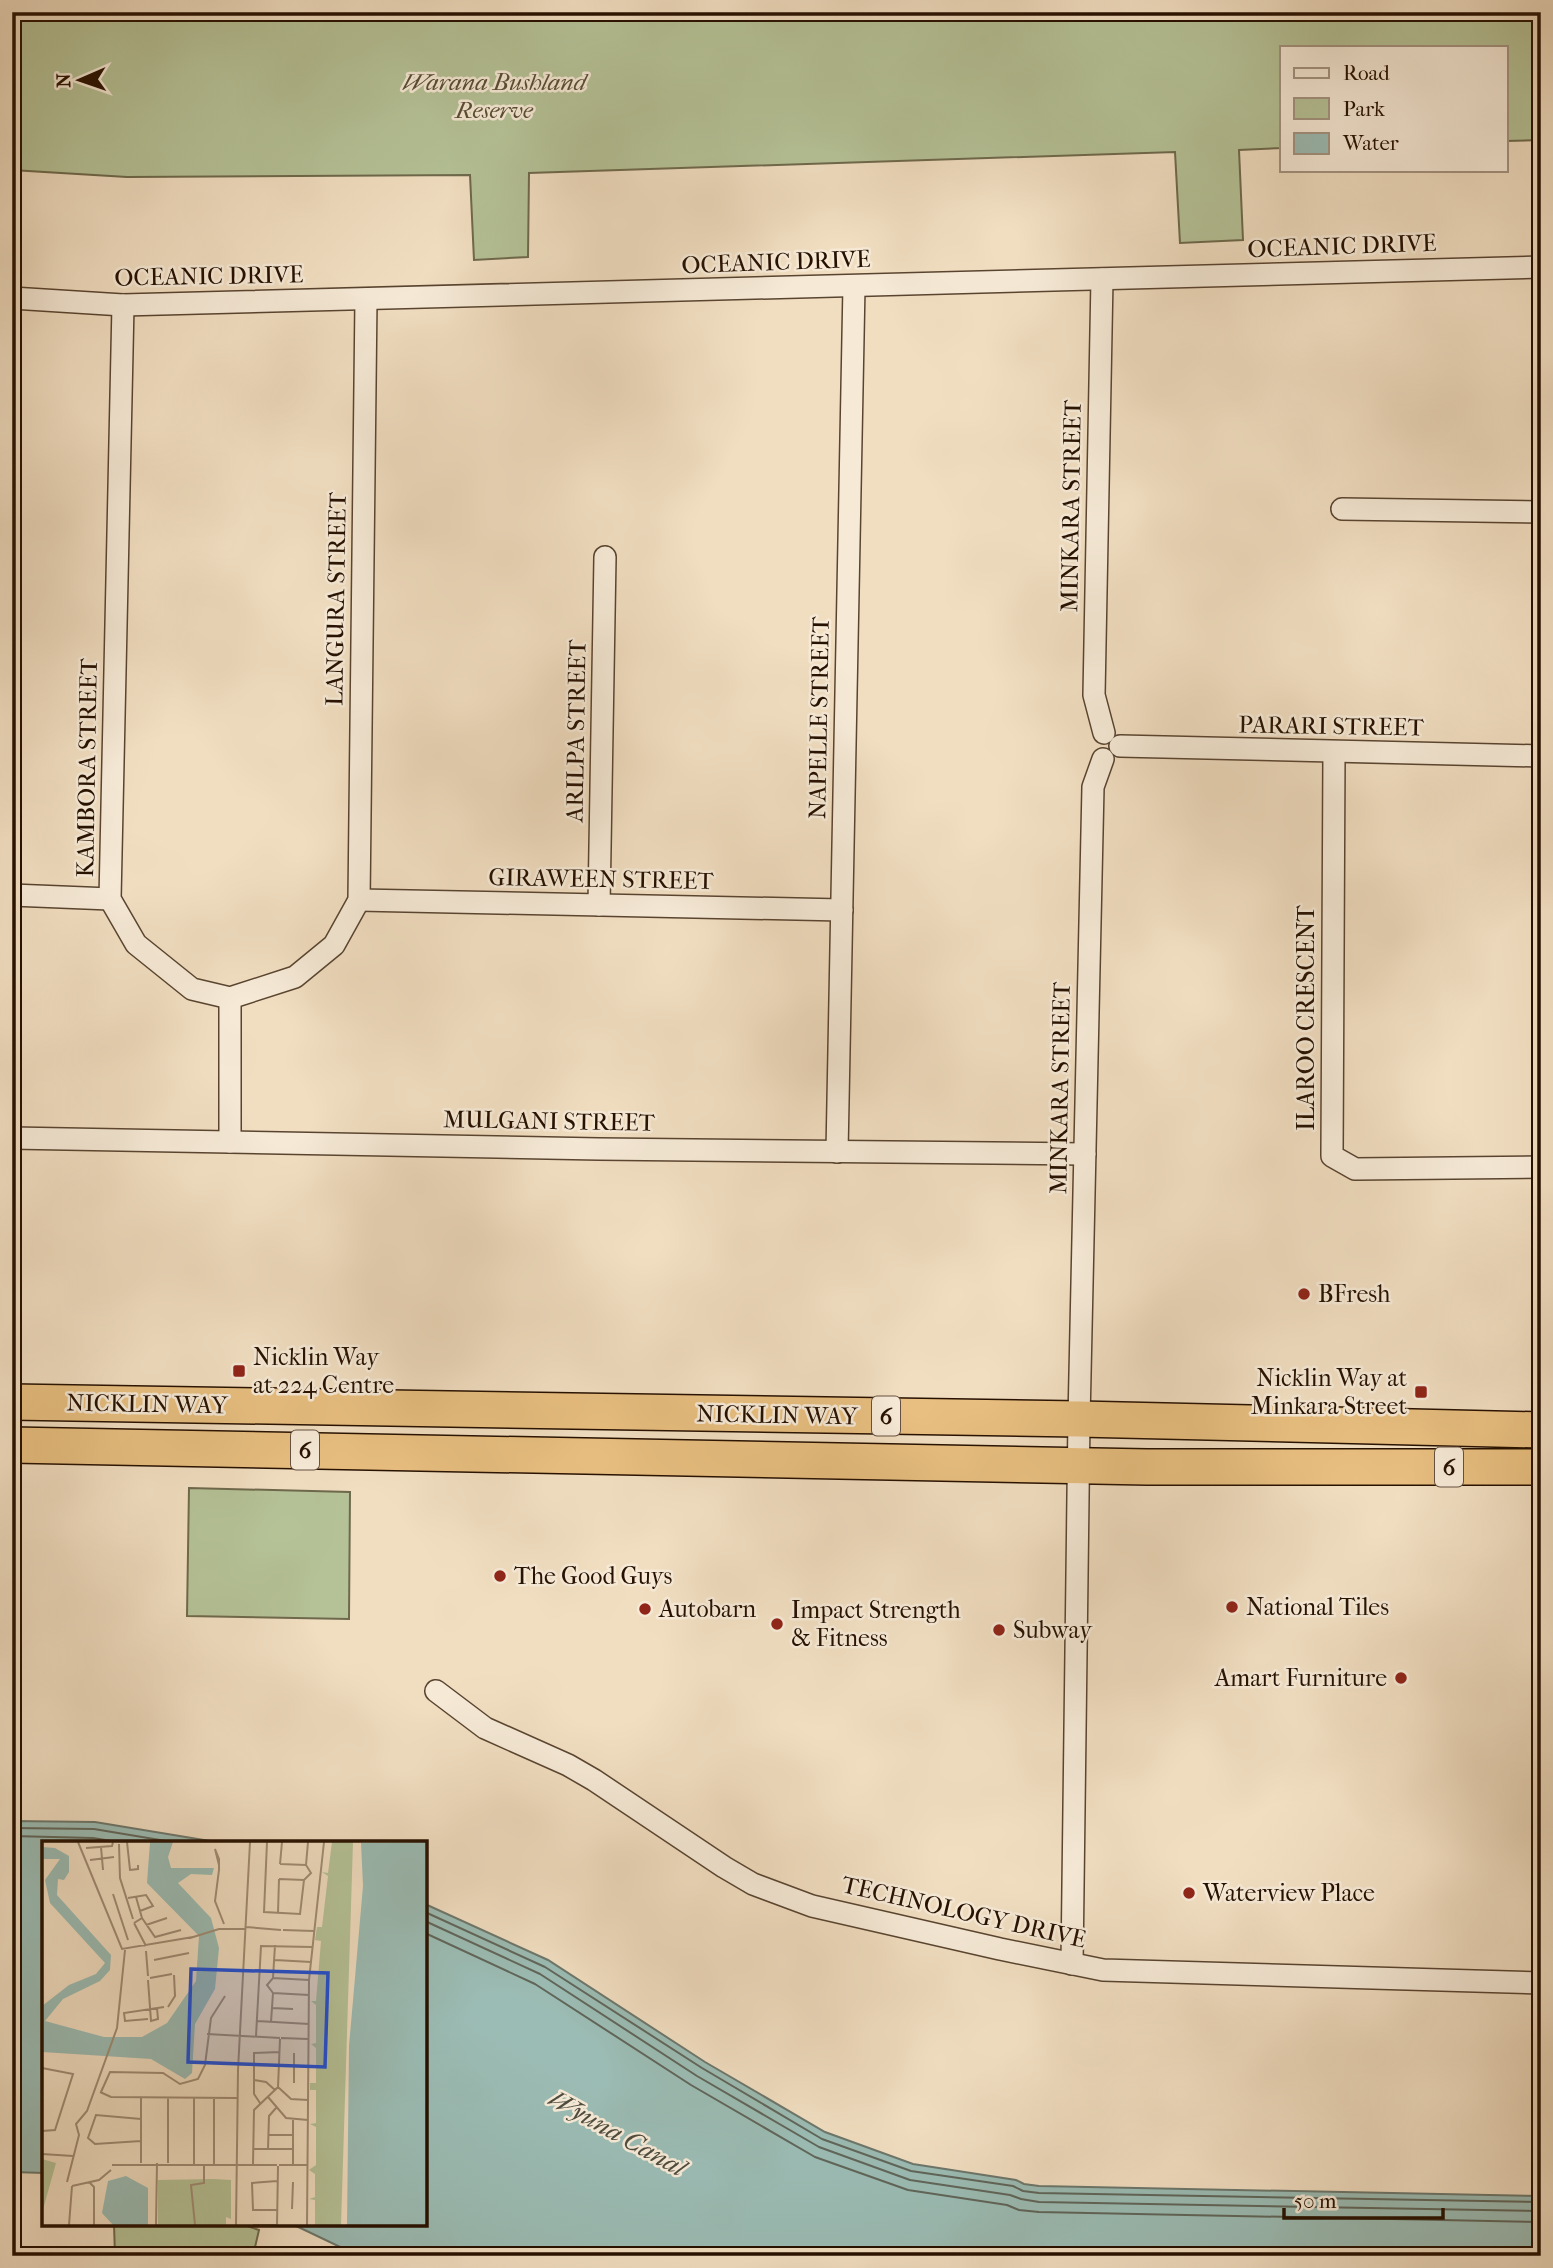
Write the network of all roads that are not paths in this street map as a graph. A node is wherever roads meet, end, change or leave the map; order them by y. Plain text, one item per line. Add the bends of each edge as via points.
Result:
1 (1541, 267) edge
2 (1101, 279) junction
3 (854, 286) junction
4 (12, 298) edge
5 (366, 299) junction
6 (123, 305) junction
7 (1342, 509) dead end
8 (1541, 512) edge
9 (605, 557) dead end
10 (1109, 746) junction
11 (1334, 752) junction
12 (1541, 756) edge
13 (12, 895) edge
14 (110, 899) junction
15 (359, 900) junction
16 (599, 905) junction
17 (842, 910) junction
18 (230, 998) junction
19 (12, 1138) edge
20 (230, 1142) junction
21 (837, 1152) junction
22 (1085, 1154) junction
23 (1541, 1167) edge
24 (12, 1402) edge
25 (1079, 1419) junction
26 (1541, 1430) edge
27 (12, 1445) edge
28 (1079, 1465) junction
29 (1541, 1467) edge
30 (436, 1691) dead end
31 (1072, 1964) junction
32 (1541, 1983) edge

1 - 2 street, OCEANIC DRIVE
2 - 3 street, OCEANIC DRIVE
2 - 10 street, MINKARA STREET via 1094,695
3 - 5 street, OCEANIC DRIVE
3 - 17 street, NAPELLE STREET
4 - 6 street, OCEANIC DRIVE
5 - 6 street, OCEANIC DRIVE
5 - 15 street, LANGURA STREET
6 - 14 street, KAMBORA STREET
7 - 8 street
9 - 16 street, ARILPA STREET
10 - 11 street, PARARI STREET
10 - 22 street, MINKARA STREET via 1093,787
11 - 12 street, PARARI STREET
11 - 23 street, ILAROO CRESCENT via 1332,1156 1355,1169
13 - 14 street
14 - 18 street, KAMBORA STREET via 136,944 192,989
15 - 16 street, GIRAWEEN STREET
15 - 18 street via 334,946 295,977
16 - 17 street, GIRAWEEN STREET
17 - 21 street, NAPELLE STREET
18 - 20 street
19 - 20 street, MULGANI STREET
20 - 21 street, MULGANI STREET
21 - 22 street, MULGANI STREET
22 - 25 street, MINKARA STREET
24 - 25 highway, NICKLIN WAY / 6
25 - 26 highway, NICKLIN WAY / 6
25 - 28 street, MINKARA STREET
27 - 28 highway, NICKLIN WAY / 6
28 - 29 highway, NICKLIN WAY / 6
28 - 31 street, MINKARA STREET
30 - 31 street, TECHNOLOGY DRIVE via 485,1728 594,1780 753,1884 812,1906
31 - 32 street, TECHNOLOGY DRIVE via 1102,1970

